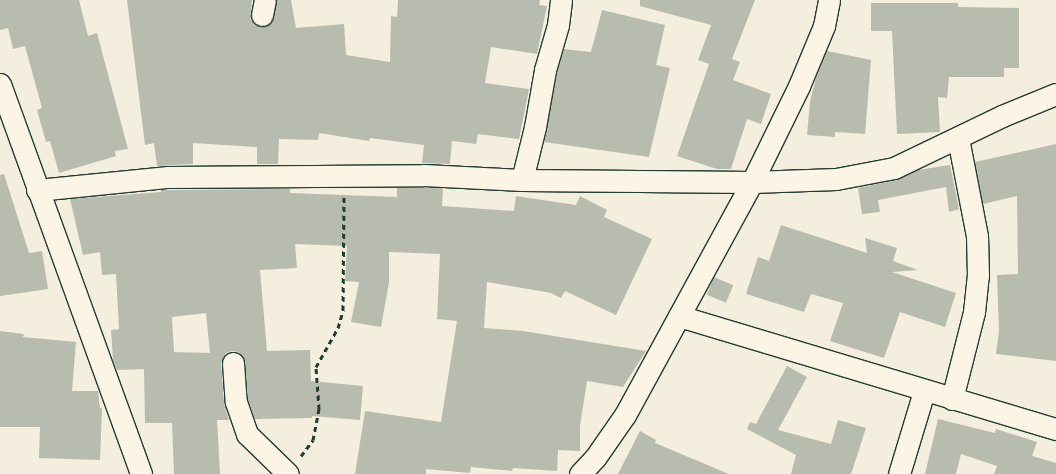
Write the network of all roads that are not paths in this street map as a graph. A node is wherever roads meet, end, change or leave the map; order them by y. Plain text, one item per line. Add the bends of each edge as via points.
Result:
1 (561, 0) edge
2 (829, 0) edge
3 (0, 84) edge
4 (1056, 94) edge
5 (6, 121) edge
6 (958, 138) junction
7 (522, 180) junction
8 (752, 182) junction
9 (37, 190) junction
10 (678, 316) junction
11 (233, 364) dead end
12 (924, 391) junction
13 (952, 399) junction
14 (1056, 429) edge
15 (288, 473) edge
16 (141, 474) edge
17 (580, 474) edge
18 (899, 474) edge

1 - 7 street
2 - 8 street via 824,26 800,86
3 - 5 street
4 - 6 street
5 - 9 street
6 - 8 street via 894,168 836,179
6 - 13 street via 977,236 978,276 974,312
7 - 8 street
7 - 9 street via 424,175 168,177
8 - 10 street
9 - 16 street
10 - 12 street
10 - 17 street via 625,415
11 - 15 street via 236,402 247,434
12 - 13 street
12 - 18 street
13 - 14 street

